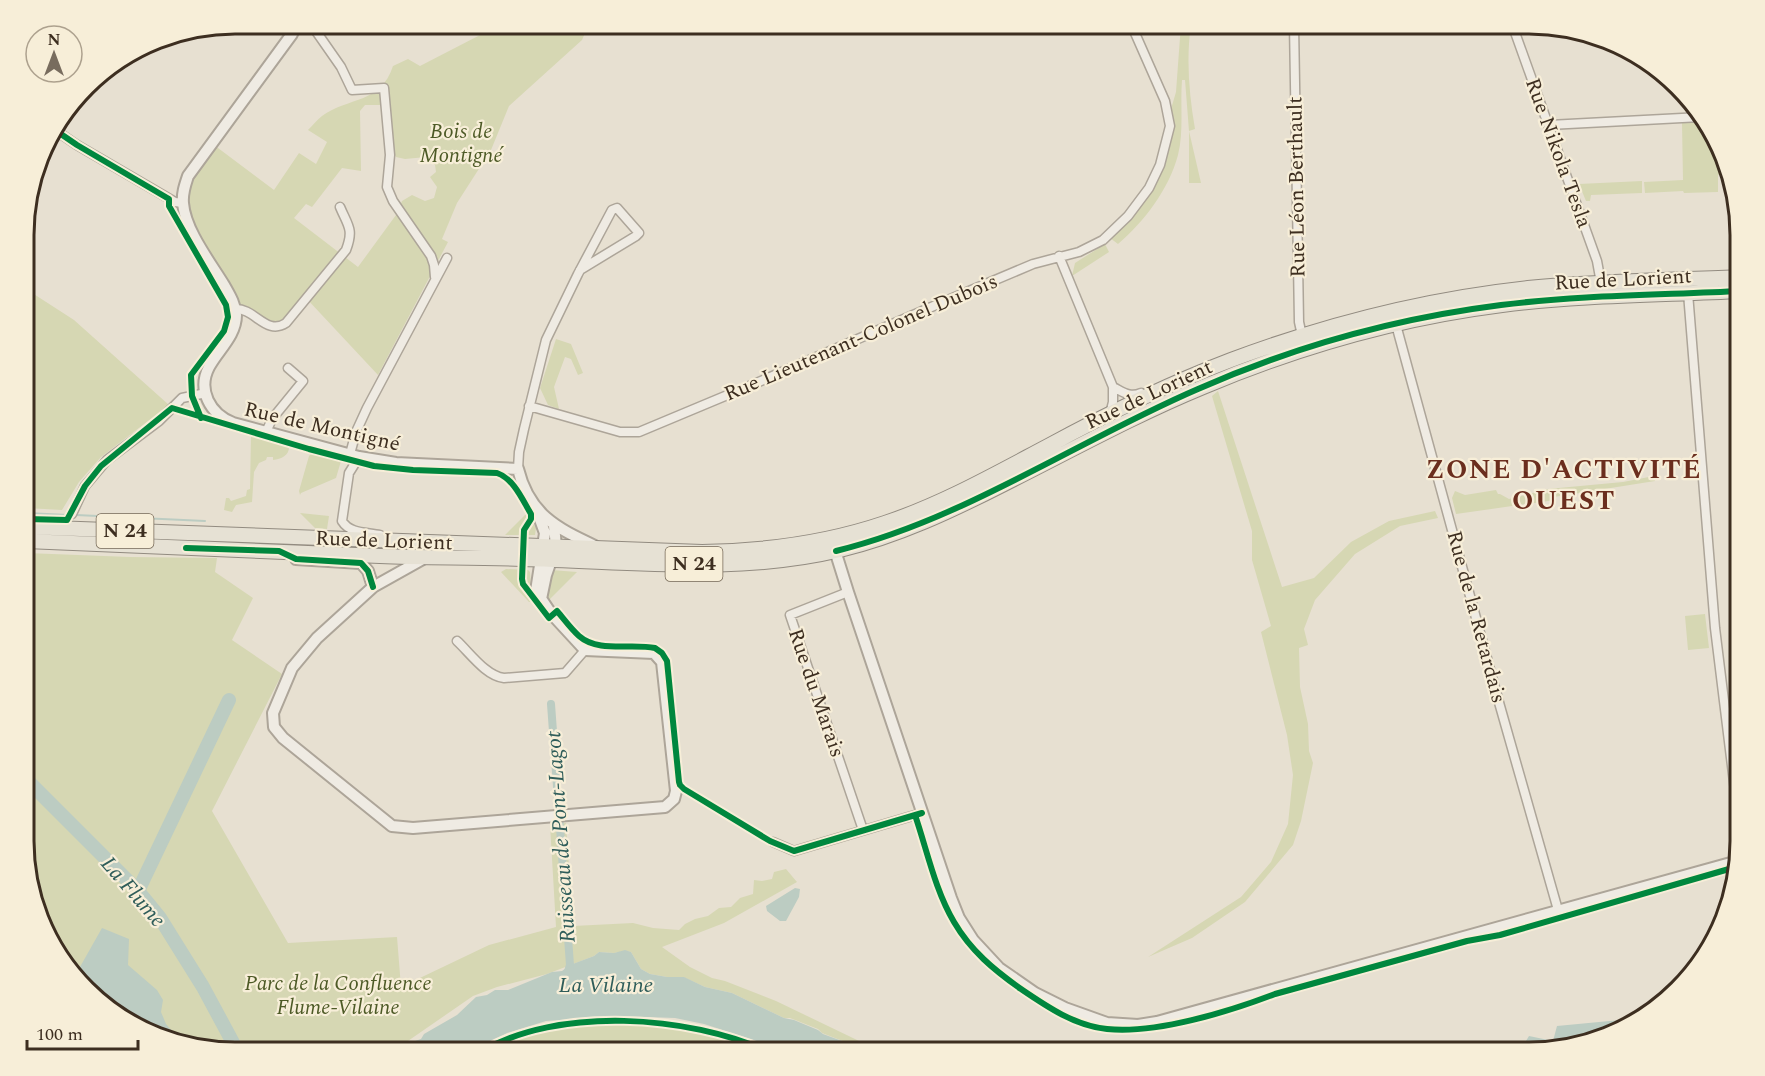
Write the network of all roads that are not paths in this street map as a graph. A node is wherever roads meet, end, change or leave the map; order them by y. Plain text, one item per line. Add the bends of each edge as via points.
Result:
1 (1136, 34) edge
2 (1294, 34) edge
3 (1516, 34) edge
4 (290, 35) edge
5 (318, 35) edge
6 (1692, 117) edge
7 (1549, 125) junction
8 (62, 134) edge
9 (183, 203) junction
10 (340, 207) dead end
11 (1059, 256) junction
12 (447, 258) dead end
13 (580, 270) junction
14 (435, 277) junction
15 (1730, 277) edge
16 (1601, 283) junction
17 (1730, 291) edge
18 (1688, 293) junction
19 (235, 309) junction
20 (1395, 317) junction
21 (1301, 335) junction
22 (1306, 349) junction
23 (288, 368) dead end
24 (1191, 375) junction
25 (1113, 387) junction
26 (206, 393) junction
27 (529, 406) junction
28 (1124, 407) junction
29 (1110, 414) junction
30 (1122, 425) junction
31 (266, 432) junction
32 (355, 455) junction
33 (518, 469) junction
34 (978, 490) junction
35 (535, 506) junction
36 (72, 514) dead end
37 (554, 526) junction
38 (34, 527) edge
39 (34, 541) edge
40 (391, 542) junction
41 (834, 545) junction
42 (600, 549) junction
43 (279, 551) junction
44 (548, 553) junction
45 (426, 557) junction
46 (702, 558) junction
47 (373, 587) junction
48 (848, 592) junction
49 (457, 641) dead end
50 (585, 650) junction
51 (1730, 750) edge
52 (922, 813) junction
53 (863, 830) junction
54 (773, 842) dead end
55 (1729, 864) edge
56 (1558, 910) junction

1 - 11 street, Rue Lieutenant-Colonel Dubois via 1165,101 1170,126 1167,145 1149,188 1128,216 1103,240 1079,252
2 - 21 street, Rue Léon Berthault
3 - 7 street, Rue Nikola Tesla
4 - 9 street via 188,176
5 - 14 street via 352,90 384,88 390,156 387,187 430,256
6 - 7 street
7 - 16 street, Rue Nikola Tesla via 1597,261
8 - 9 street via 169,199
9 - 19 street via 187,222
10 - 19 street via 351,237 346,250 286,323 269,327 248,312
11 - 25 street
11 - 27 street, Rue Lieutenant-Colonel Dubois via 639,432 620,432
12 - 14 street
13 - 13 street via 639,233 617,208 612,210
13 - 27 street via 546,340
14 - 32 street via 360,423
15 - 16 main road, Rue de Lorient / N 24
16 - 20 main road, Rue de Lorient / N 24 via 1517,289 1436,301
17 - 18 main road, Rue de Lorient / N 24
18 - 20 main road, Rue de Lorient / N 24 via 1525,302
18 - 51 street via 1715,628
19 - 26 street via 232,332 208,370
20 - 21 main road, Rue de Lorient / N 24
20 - 22 main road, Rue de Lorient / N 24
20 - 56 street, Rue de la Retardais
21 - 22 street, Rue Léon Berthault
21 - 24 main road, Rue de Lorient / N 24
22 - 30 main road, Rue de Lorient / N 24 via 1223,378
23 - 31 street via 303,381
24 - 25 street, Rue de Lorient via 1182,375 1135,396
24 - 28 main road, Rue de Lorient / N 24
25 - 29 street
26 - 31 street, Rue de Montigné via 211,408 225,420
26 - 36 street via 182,398 107,460 85,486
27 - 33 street
28 - 29 main road, Rue de Lorient / N 24
28 - 30 street, Rue de Lorient
29 - 34 main road, Rue de Lorient / N 24
30 - 34 main road, Rue de Lorient / N 24
31 - 32 street, Rue de Montigné
32 - 33 street, Rue de Montigné via 396,464
32 - 40 street via 342,511 344,525 353,531 378,534
33 - 35 street via 525,492
34 - 41 main road, Rue de Lorient / N 24 via 909,529
35 - 37 street
35 - 44 street via 545,530
37 - 42 street
37 - 44 street
38 - 40 main road, Rue de Lorient / N 24
39 - 43 main road, Rue de Lorient / N 24
40 - 44 main road, Rue de Lorient / N 24
41 - 46 main road, Rue de Lorient / N 24
41 - 48 street
42 - 44 main road, Rue de Lorient / N 24
42 - 46 main road, Rue de Lorient / N 24
43 - 45 main road, Rue de Lorient / N 24
43 - 47 street via 296,559 360,563 368,571
44 - 45 main road, Rue de Lorient / N 24
44 - 46 main road, Rue de Lorient / N 24
44 - 50 street via 536,591
45 - 47 street
47 - 50 street via 317,638 292,668 273,713 274,727 392,825 413,828 665,807 674,799 662,662 654,653
48 - 52 street
48 - 53 street, Rue du Marais via 790,615
49 - 50 street via 490,673 504,678 565,673
52 - 53 street
52 - 56 street via 959,918 973,940 999,968 1035,993 1082,1016 1107,1023 1157,1022
53 - 54 street via 794,852
55 - 56 street

